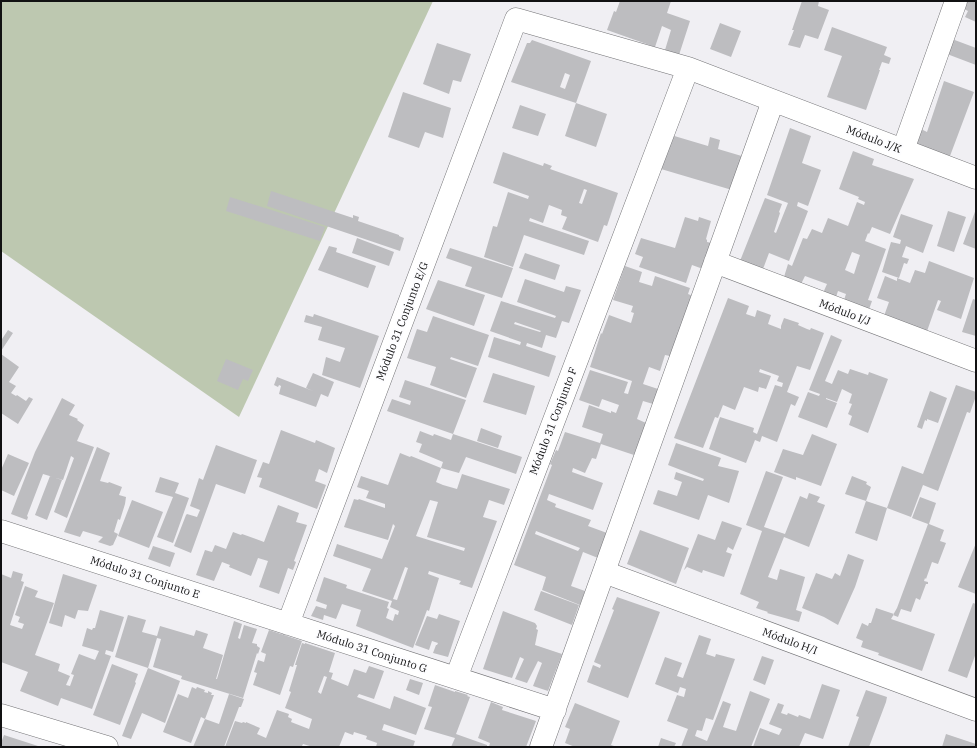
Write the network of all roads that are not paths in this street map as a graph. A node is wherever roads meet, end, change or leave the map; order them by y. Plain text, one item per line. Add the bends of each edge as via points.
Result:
1 (956, 1) edge
2 (516, 19) joint
3 (688, 68) junction
4 (773, 101) junction
5 (903, 150) junction
6 (976, 178) edge
7 (715, 262) junction
8 (976, 361) edge
9 (1, 531) edge
10 (604, 572) junction
11 (288, 624) junction
12 (456, 678) junction
13 (555, 710) junction
14 (976, 710) edge
15 (1, 715) edge
16 (107, 747) edge
17 (541, 747) edge

1 - 5 street
2 - 3 street, Módulo J/K
2 - 11 street, Módulo 31 Conjunto E/G
3 - 4 street, Módulo J/K
3 - 12 street, Módulo 31 Conjunto F
4 - 5 street, Módulo J/K
4 - 7 street
5 - 6 street, Módulo J/K
7 - 8 street, Módulo I/J
7 - 10 street
9 - 11 street, Módulo 31 Conjunto E
10 - 13 street
10 - 14 street, Módulo H/I
11 - 12 street, Módulo 31 Conjunto G
12 - 13 street
13 - 17 street
15 - 16 street

